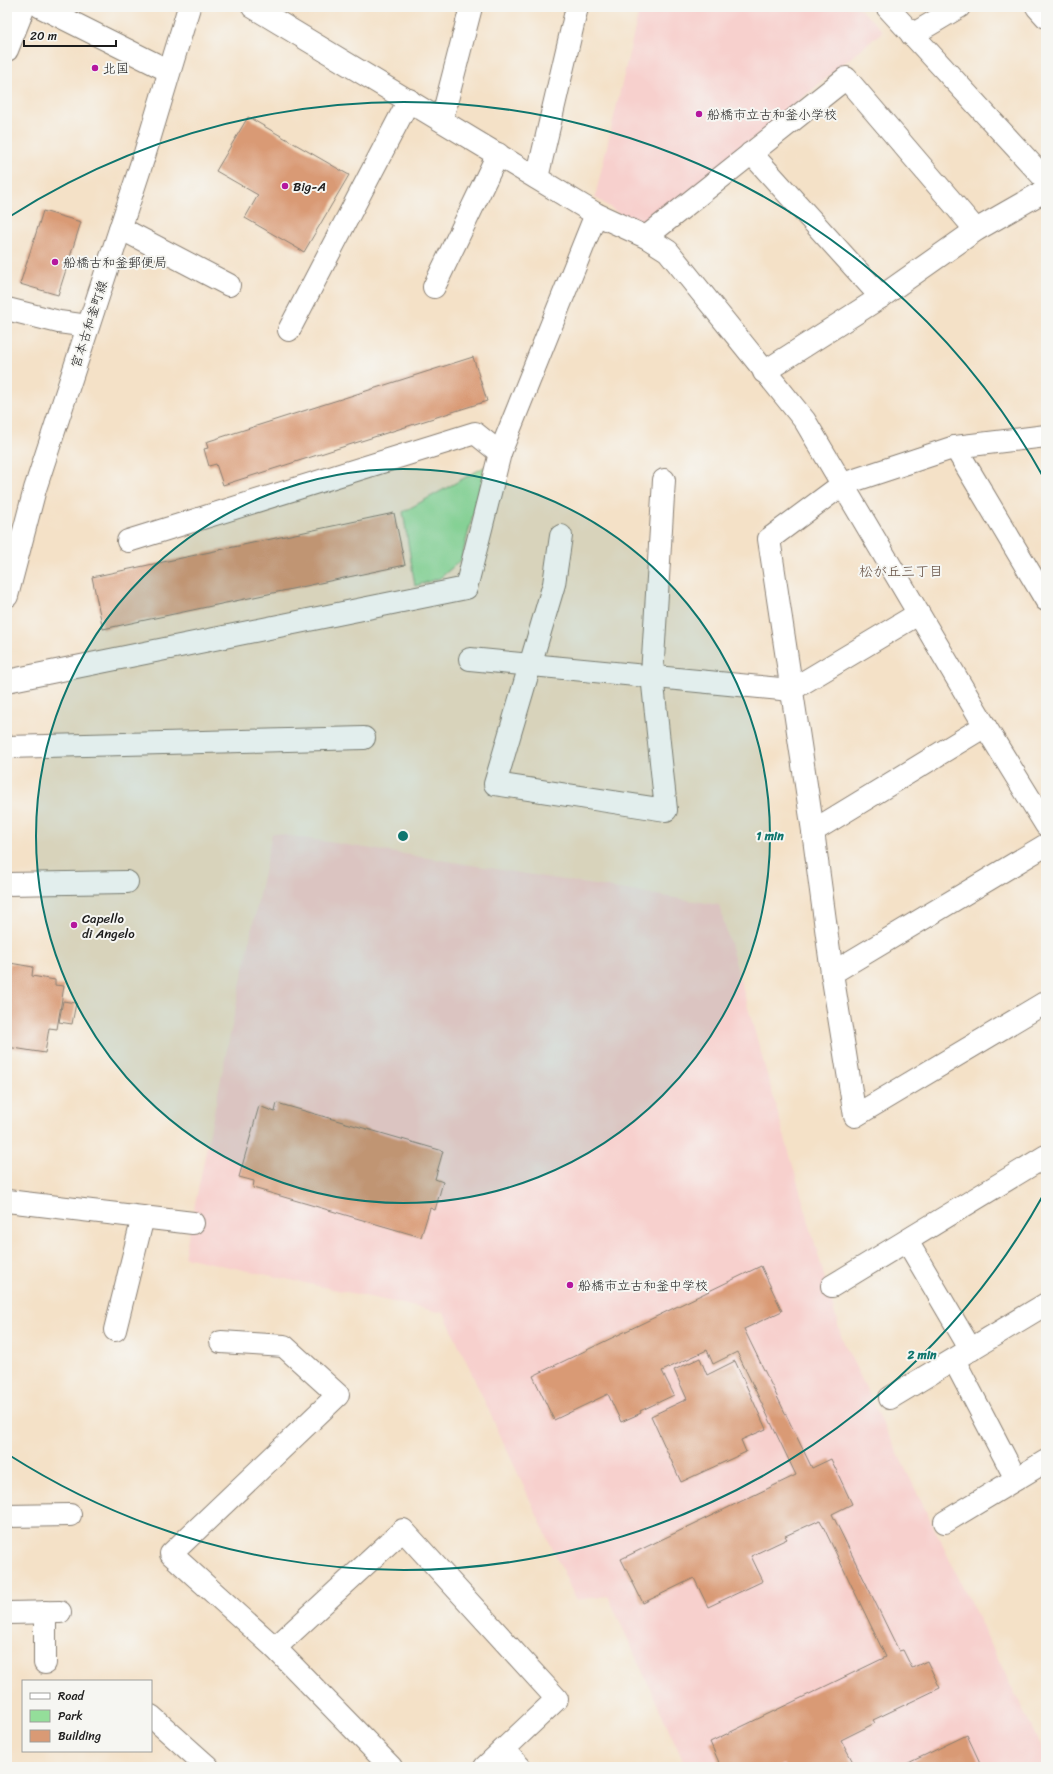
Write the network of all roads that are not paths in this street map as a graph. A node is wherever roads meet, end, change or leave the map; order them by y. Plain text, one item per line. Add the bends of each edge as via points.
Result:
1 (24, 7) edge
2 (41, 7) edge
3 (189, 7) edge
4 (253, 7) edge
5 (470, 7) edge
6 (577, 7) edge
7 (886, 7) edge
8 (959, 7) edge
9 (1037, 7) edge
10 (1046, 17) edge
11 (912, 35) junction
12 (7, 50) edge
13 (169, 70) junction
14 (409, 100) junction
15 (442, 119) junction
16 (751, 153) junction
17 (498, 154) junction
18 (537, 178) junction
19 (1046, 180) edge
20 (1046, 190) edge
21 (596, 214) junction
22 (120, 228) junction
23 (976, 230) junction
24 (646, 237) junction
25 (228, 285) dead end
26 (434, 287) dead end
27 (881, 297) junction
28 (7, 309) edge
29 (88, 326) junction
30 (290, 330) dead end
31 (764, 372) junction
32 (1046, 436) edge
33 (955, 447) junction
34 (500, 453) junction
35 (664, 480) dead end
36 (843, 484) junction
37 (561, 536) dead end
38 (128, 541) dead end
39 (7, 596) edge
40 (1046, 600) edge
41 (918, 614) junction
42 (470, 659) dead end
43 (530, 664) junction
44 (652, 675) junction
45 (7, 681) edge
46 (791, 690) junction
47 (985, 726) junction
48 (364, 738) dead end
49 (7, 747) edge
50 (1046, 825) edge
51 (814, 831) junction
52 (1046, 845) edge
53 (128, 882) dead end
54 (7, 884) edge
55 (832, 973) junction
56 (1046, 1002) edge
57 (1046, 1156) edge
58 (7, 1201) edge
59 (143, 1217) junction
60 (193, 1223) dead end
61 (907, 1241) junction
62 (832, 1286) dead end
63 (1046, 1304) edge
64 (115, 1330) dead end
65 (221, 1342) dead end
66 (962, 1355) junction
67 (890, 1398) dead end
68 (1046, 1460) edge
69 (1016, 1479) junction
70 (70, 1515) dead end
71 (7, 1516) edge
72 (946, 1522) dead end
73 (7, 1613) edge
74 (275, 1648) junction
75 (45, 1663) dead end
76 (152, 1717) edge
77 (503, 1750) junction
78 (208, 1767) edge
79 (391, 1767) edge
80 (485, 1767) edge
81 (520, 1767) edge

1 - 12 street
2 - 13 street
3 - 13 street, 宮本古和釜町線
4 - 14 street
5 - 15 street
6 - 18 street
7 - 11 street
8 - 11 street
9 - 10 street
11 - 19 street
13 - 22 street, 宮本古和釜町線
14 - 15 street
14 - 30 street
15 - 17 street
16 - 23 street via 846,78
16 - 24 street
16 - 27 street
17 - 18 street
17 - 26 street
18 - 21 street
20 - 23 street
21 - 24 street
21 - 34 street
22 - 25 street
22 - 29 street, 宮本古和釜町線
23 - 27 street
24 - 31 street via 668,251
27 - 31 street
28 - 29 street via 59,322
29 - 39 street, 宮本古和釜町線 via 35,489
31 - 36 street via 805,421
32 - 33 street
33 - 36 street
33 - 40 street
34 - 38 street via 475,433
34 - 45 street via 466,588
35 - 44 street
36 - 41 street
36 - 46 street via 769,539
37 - 43 street via 554,584
41 - 46 street
41 - 47 street
42 - 43 street
43 - 44 street
43 - 44 street via 495,784 666,810
44 - 46 street
46 - 51 street
47 - 50 street
47 - 51 street
48 - 49 street
51 - 55 street
52 - 55 street
53 - 54 street
55 - 56 street via 855,1116
57 - 61 street
58 - 59 street
59 - 60 street
59 - 64 street
61 - 62 street
61 - 66 street
63 - 66 street
65 - 74 street via 284,1346 338,1395 171,1554
66 - 67 street
66 - 69 street
68 - 69 street
69 - 72 street
70 - 71 street
73 - 75 street via 52,1612
74 - 77 street via 403,1530 557,1699
74 - 79 street
76 - 78 street
77 - 80 street
77 - 81 street

